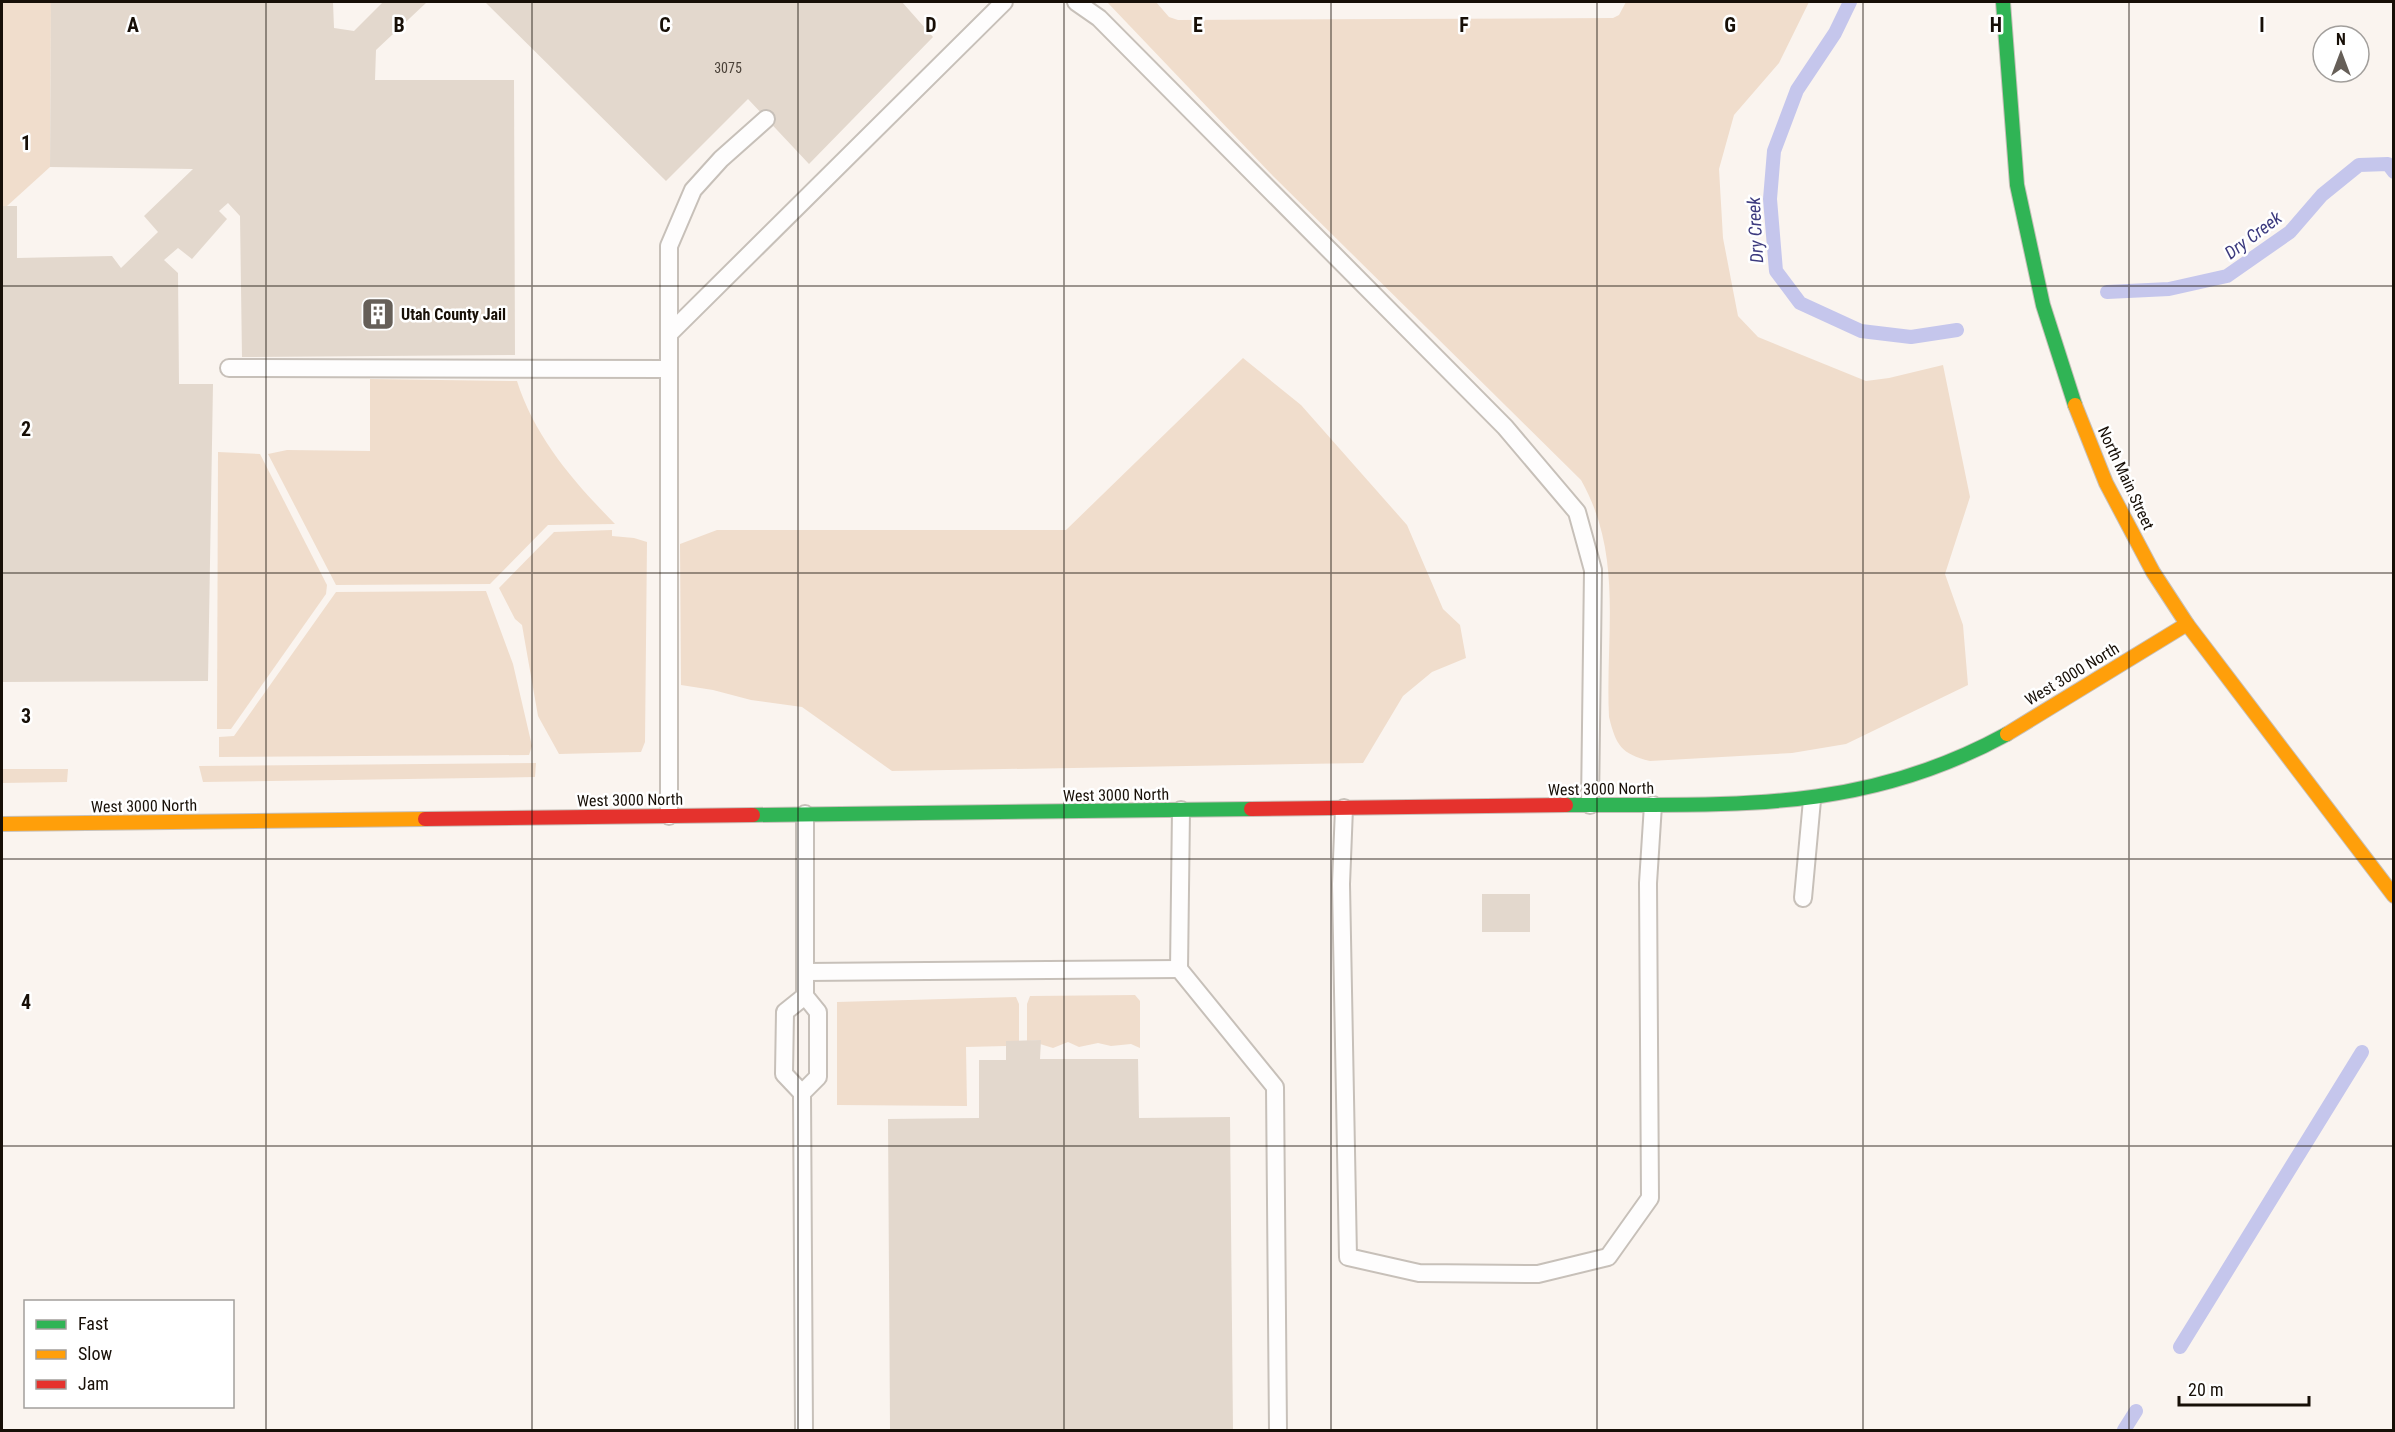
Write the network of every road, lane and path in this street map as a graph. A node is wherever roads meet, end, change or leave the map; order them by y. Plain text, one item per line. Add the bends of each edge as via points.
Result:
1 (1004, 2) edge
2 (1076, 2) edge
3 (2002, 2) edge
4 (766, 119) dead end
5 (669, 334) junction
6 (229, 368) dead end
7 (669, 369) junction
8 (2187, 624) junction
9 (1812, 800) junction
10 (1590, 805) junction
11 (1653, 805) junction
12 (1344, 808) junction
13 (1180, 810) junction
14 (805, 814) junction
15 (669, 816) junction
16 (2, 824) edge
17 (2394, 896) edge
18 (1803, 898) dead end
19 (1179, 969) junction
20 (805, 972) junction
21 (805, 996) junction
22 (802, 1093) junction
23 (804, 1431) edge
24 (1278, 1431) edge

1 - 5 lane
2 - 10 lane via 1099,18 1505,427 1577,512 1593,570
3 - 8 street, North Main Street via 2017,185 2043,305 2068,387 2106,483 2153,572
4 - 5 lane via 693,190 669,246
5 - 7 lane
6 - 7 lane
7 - 15 lane
8 - 9 street, West 3000 North via 1973,751 1890,783
8 - 17 street, North Main Street
9 - 11 street, West 3000 North
9 - 18 lane
10 - 11 street, West 3000 North
10 - 12 street, West 3000 North
11 - 12 lane via 1648,883 1650,1198 1608,1257 1538,1274 1419,1273 1348,1257 1341,884
12 - 13 street, West 3000 North
13 - 14 street, West 3000 North
13 - 19 lane
14 - 15 street, West 3000 North
14 - 20 lane
15 - 16 street, West 3000 North
19 - 20 lane
19 - 24 lane via 1275,1087
20 - 21 lane
21 - 22 lane via 818,1012 818,1077
21 - 22 lane via 785,1012 784,1074
22 - 23 lane

